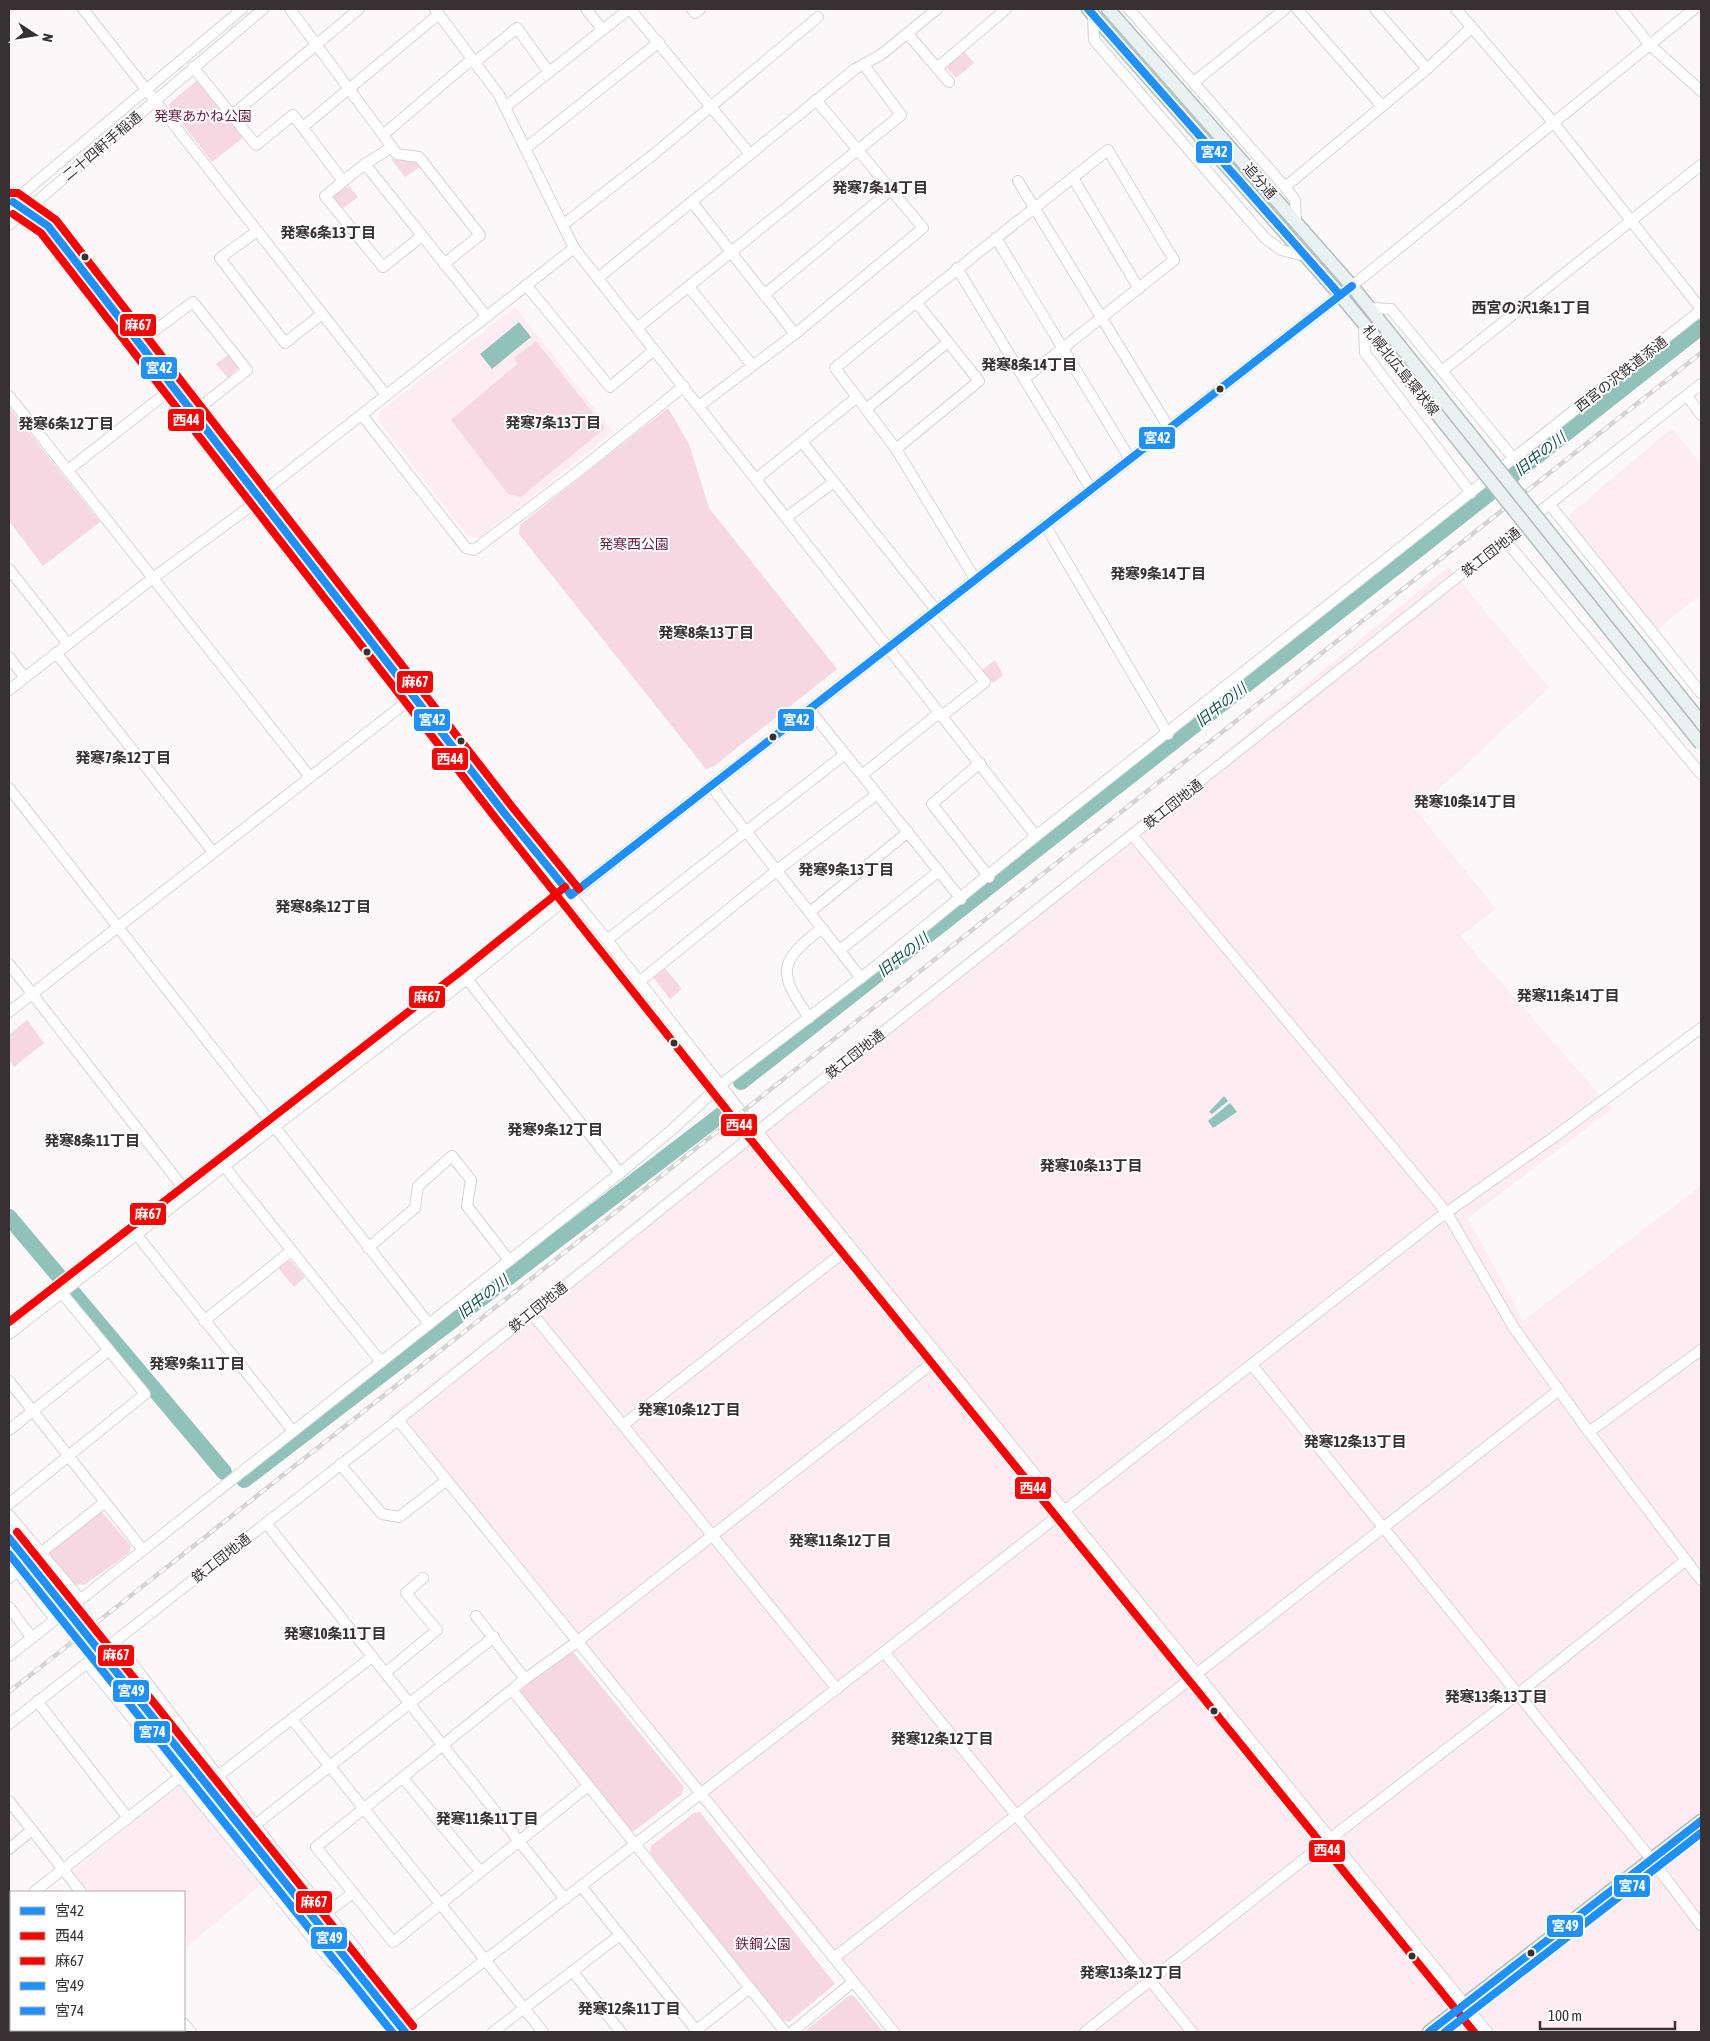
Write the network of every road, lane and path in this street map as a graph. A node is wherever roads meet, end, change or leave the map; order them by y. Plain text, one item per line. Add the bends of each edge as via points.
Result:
1 (83, 9) edge
2 (242, 9) edge
3 (264, 9) edge
4 (290, 9) edge
5 (359, 9) edge
6 (586, 9) edge
7 (629, 9) edge
8 (692, 9) edge
9 (700, 9) edge
10 (937, 9) edge
11 (1006, 9) edge
12 (1108, 9) edge
13 (1129, 9) edge
14 (1285, 9) edge
15 (1297, 9) edge
16 (1375, 9) edge
17 (1456, 9) edge
18 (1621, 9) edge
19 (1694, 9) edge
20 (437, 12) edge
21 (1090, 12) edge
22 (818, 17) dead end
23 (1472, 27) junction
24 (602, 29) junction
25 (907, 33) junction
26 (659, 42) junction
27 (1650, 45) junction
28 (317, 46) junction
29 (473, 61) junction
30 (864, 65) junction
31 (193, 68) junction
32 (937, 68) junction
33 (1427, 69) junction
34 (548, 71) junction
35 (948, 82) dead end
36 (1194, 82) junction
37 (146, 90) junction
38 (350, 90) junction
39 (1701, 91) edge
40 (816, 100) junction
41 (156, 102) junction
42 (1381, 105) junction
43 (505, 107) junction
44 (712, 107) junction
45 (232, 115) junction
46 (1553, 122) junction
47 (303, 127) junction
48 (383, 135) junction
49 (392, 147) junction
50 (526, 148) junction
51 (858, 151) junction
52 (750, 154) junction
53 (366, 164) junction
54 (1701, 165) edge
55 (1072, 178) junction
56 (343, 180) junction
57 (1018, 181) dead end
58 (1285, 187) junction
59 (891, 190) junction
60 (10, 202) edge
61 (692, 202) junction
62 (1036, 207) junction
63 (26, 211) junction
64 (1631, 220) junction
65 (1296, 222) junction
66 (564, 224) junction
67 (9, 225) edge
68 (257, 231) junction
69 (422, 236) junction
70 (996, 238) junction
71 (574, 248) junction
72 (731, 253) junction
73 (1305, 256) junction
74 (444, 264) junction
75 (957, 268) junction
76 (598, 278) junction
77 (526, 285) junction
78 (689, 286) junction
79 (1352, 286) junction
80 (1139, 289) junction
81 (764, 295) junction
82 (1340, 295) junction
83 (916, 302) junction
84 (1369, 308) junction
85 (1701, 310) edge
86 (322, 314) junction
87 (486, 316) junction
88 (1103, 318) junction
89 (1364, 324) junction
90 (637, 328) junction
91 (795, 334) junction
92 (139, 342) junction
93 (948, 342) junction
94 (1064, 347) junction
95 (654, 350) junction
96 (752, 365) junction
97 (1442, 371) junction
98 (1024, 379) junction
99 (1701, 384) edge
100 (684, 386) junction
101 (174, 388) junction
102 (386, 395) junction
103 (9, 396) edge
104 (1687, 396) junction
105 (857, 397) junction
106 (699, 406) junction
107 (866, 410) junction
108 (194, 412) junction
109 (362, 415) junction
110 (1701, 415) edge
111 (1169, 428) junction
112 (802, 442) junction
113 (896, 449) junction
114 (1130, 459) junction
115 (1514, 459) junction
116 (68, 470) junction
117 (756, 478) junction
118 (834, 482) junction
119 (1091, 489) junction
120 (1471, 493) junction
121 (259, 495) junction
122 (1550, 505) junction
123 (786, 517) junction
124 (1045, 525) junction
125 (1505, 540) junction
126 (9, 570) edge
127 (153, 578) junction
128 (974, 580) junction
129 (933, 612) junction
130 (68, 644) junction
131 (888, 647) junction
132 (56, 653) junction
133 (9, 657) edge
134 (25, 678) junction
135 (9, 690) edge
136 (1701, 693) edge
137 (413, 697) junction
138 (809, 709) junction
139 (941, 714) junction
140 (1701, 722) edge
141 (1168, 734) junction
142 (1701, 744) edge
143 (845, 754) junction
144 (980, 763) junction
145 (1701, 774) edge
146 (862, 775) junction
147 (310, 777) junction
148 (712, 785) junction
149 (9, 788) edge
150 (877, 794) junction
151 (746, 831) junction
152 (908, 832) junction
153 (1036, 836) junction
154 (1133, 836) junction
155 (213, 852) junction
156 (776, 871) junction
157 (939, 871) junction
158 (989, 876) junction
159 (571, 896) junction
160 (961, 899) junction
161 (810, 912) junction
162 (117, 927) junction
163 (822, 928) junction
164 (607, 940) junction
165 (840, 950) junction
166 (9, 964) edge
167 (861, 978) junction
168 (467, 980) junction
169 (638, 982) junction
170 (32, 994) junction
171 (9, 1012) edge
172 (809, 1018) junction
173 (1701, 1028) edge
174 (720, 1085) junction
175 (274, 1127) junction
176 (757, 1132) junction
177 (224, 1166) junction
178 (620, 1173) junction
179 (188, 1194) junction
180 (1447, 1213) junction
181 (136, 1234) junction
182 (850, 1247) junction
183 (368, 1248) junction
184 (291, 1251) junction
185 (509, 1260) junction
186 (67, 1289) junction
187 (531, 1312) junction
188 (204, 1321) junction
189 (428, 1324) junction
190 (9, 1334) edge
191 (109, 1350) junction
192 (1701, 1350) edge
193 (940, 1357) junction
194 (381, 1362) junction
195 (1252, 1365) junction
196 (9, 1381) edge
197 (1559, 1390) junction
198 (32, 1411) junction
199 (398, 1420) junction
200 (624, 1425) junction
201 (9, 1430) edge
202 (292, 1431) junction
203 (1589, 1432) junction
204 (68, 1456) junction
205 (340, 1464) junction
206 (447, 1480) junction
207 (105, 1502) junction
208 (9, 1504) edge
209 (1063, 1510) junction
210 (9, 1515) edge
211 (266, 1523) junction
212 (1384, 1528) junction
213 (712, 1534) junction
214 (9, 1538) edge
215 (142, 1550) junction
216 (40, 1552) junction
217 (1686, 1560) junction
218 (9, 1561) edge
219 (17, 1571) junction
220 (9, 1578) edge
221 (423, 1578) dead end
222 (1701, 1580) edge
223 (80, 1598) junction
224 (9, 1607) edge
225 (476, 1616) dead end
226 (55, 1619) junction
227 (494, 1637) junction
228 (32, 1638) junction
229 (578, 1641) junction
230 (112, 1643) junction
231 (884, 1652) junction
232 (9, 1656) edge
233 (372, 1657) junction
234 (87, 1663) junction
235 (386, 1673) junction
236 (1198, 1674) junction
237 (525, 1678) junction
238 (837, 1689) junction
239 (512, 1690) junction
240 (1518, 1694) junction
241 (37, 1701) junction
242 (410, 1704) junction
243 (292, 1719) junction
244 (9, 1724) edge
245 (443, 1746) junction
246 (204, 1758) junction
247 (330, 1767) junction
248 (218, 1776) junction
249 (180, 1777) junction
250 (403, 1778) junction
251 (588, 1786) junction
252 (701, 1794) junction
253 (9, 1801) edge
254 (363, 1809) junction
255 (1016, 1815) junction
256 (128, 1818) junction
257 (1701, 1821) edge
258 (255, 1825) junction
259 (32, 1830) junction
260 (1331, 1838) junction
261 (518, 1840) junction
262 (635, 1844) junction
263 (9, 1849) edge
264 (1652, 1860) junction
265 (63, 1869) junction
266 (480, 1871) junction
267 (581, 1886) junction
268 (35, 1891) edge
269 (80, 1891) edge
270 (353, 1893) junction
271 (565, 1899) junction
272 (439, 1904) junction
273 (326, 1913) junction
274 (1701, 1925) edge
275 (620, 1935) junction
276 (834, 1958) junction
277 (485, 1961) junction
278 (573, 1972) junction
279 (358, 1973) junction
280 (1150, 1981) junction
281 (854, 1982) junction
282 (750, 1988) junction
283 (1465, 2004) junction
284 (524, 2008) junction
285 (399, 2030) edge
286 (695, 2031) edge
287 (493, 2032) edge
288 (543, 2032) edge
289 (621, 2032) edge
290 (785, 2032) edge
291 (792, 2032) edge
292 (894, 2032) edge
293 (1085, 2032) edge
294 (1192, 2032) edge
295 (1429, 2032) edge
296 (1487, 2032) edge

1 - 37 street
2 - 37 street, 二十四軒手稲通
3 - 31 street, 二十四軒手稲通
4 - 28 street
5 - 28 street
6 - 24 street
7 - 24 street
7 - 26 street
8 - 9 street via 695,13
10 - 25 street
11 - 32 street
12 - 65 main road, 追分通
13 - 36 street
14 - 36 street
15 - 42 street
16 - 33 street
17 - 23 street
18 - 27 street
19 - 27 street
20 - 29 street
20 - 38 street
21 - 73 main road, 札幌北広島環状線
21 - 73 street via 1094,40 1265,238 1281,250
22 - 44 street
23 - 33 street
23 - 46 street
24 - 34 street
25 - 30 street
25 - 32 street
26 - 44 street
26 - 50 street
27 - 39 street
27 - 46 street
28 - 38 street
28 - 45 street
29 - 34 street via 517,28
29 - 43 street via 500,95
29 - 48 street
30 - 40 street
30 - 51 street via 901,114
31 - 41 street, 二十四軒手稲通
31 - 45 street
32 - 35 street
33 - 42 street
34 - 43 street
36 - 58 street
37 - 41 street
37 - 60 street, 二十四軒手稲通
38 - 47 street
38 - 48 street
40 - 51 street
40 - 52 street
41 - 63 street, 二十四軒手稲通
41 - 68 street
42 - 58 street
43 - 50 street
44 - 52 street
44 - 66 street
45 - 47 street via 256,145 293,115
46 - 64 street
46 - 79 street
47 - 56 street
48 - 49 street
49 - 53 street
49 - 74 street via 397,154 419,157 480,234
50 - 66 street
51 - 59 street
51 - 72 street
52 - 61 street
53 - 56 street
53 - 69 street
54 - 64 street
55 - 62 street
55 - 80 street
55 - 80 street via 1108,150 1174,260
56 - 69 street via 325,196 383,267
57 - 62 street
58 - 65 street via 1295,200
59 - 81 street
59 - 91 street via 924,228
60 - 63 street
61 - 72 street
61 - 76 street
62 - 70 street
62 - 88 street
63 - 67 street, 二十四軒手稲通
63 - 92 street via 48,226
64 - 85 street
64 - 97 street
65 - 79 main road, 追分通
66 - 71 street
68 - 86 street
68 - 86 street via 220,258 285,342
69 - 74 street
70 - 75 street
70 - 94 street
71 - 76 street
71 - 77 street
72 - 78 street
72 - 81 street
73 - 82 main road, 札幌北広島環状線
74 - 87 street
75 - 83 street
75 - 98 street
76 - 90 street
77 - 87 street
77 - 95 street via 610,387
78 - 90 street
78 - 96 street
79 - 82 street
79 - 84 main road, 札幌北広島環状線
80 - 88 street
81 - 91 street
82 - 89 main road, 札幌北広島環状線
82 - 111 street
83 - 93 street
83 - 105 street via 835,368
84 - 97 street via 1391,309
84 - 140 main road, 札幌北広島環状線, bridge
85 - 115 street, 西宮の沢鉄道添通
86 - 102 street
87 - 102 street
88 - 94 street
88 - 111 street
89 - 120 street via 1365,353
89 - 142 main road, 札幌北広島環状線, bridge
90 - 95 street
91 - 96 street
92 - 101 street
92 - 108 street via 193,302 247,370
93 - 107 street
93 - 113 street via 979,381
94 - 98 street
94 - 114 street
95 - 100 street
96 - 106 street
97 - 115 street
98 - 119 street
99 - 104 street, 鉄工団地通
100 - 106 street
100 - 109 street via 474,550 466,548
101 - 108 street
101 - 116 street
102 - 109 street
103 - 116 street
104 - 110 street
104 - 122 street, 鉄工団地通
105 - 107 street
105 - 112 street
106 - 117 street
107 - 113 street
108 - 121 street
109 - 121 street
111 - 114 street
112 - 117 street
112 - 118 street
113 - 128 street
114 - 119 street
115 - 120 street, 西宮の沢鉄道添通
116 - 127 street
117 - 123 street
118 - 123 street
118 - 129 street
119 - 124 street
120 - 141 street, 西宮の沢鉄道添通
121 - 127 street via 248,508
121 - 137 street
122 - 125 street, 鉄工団地通
122 - 136 street
123 - 131 street
124 - 128 street
124 - 141 street
125 - 145 street
125 - 154 street, 鉄工団地通
126 - 130 street
127 - 130 street
127 - 147 street
128 - 129 street
129 - 131 street
129 - 139 street via 985,682
130 - 132 street
131 - 138 street
131 - 139 street
132 - 134 street
132 - 155 street
133 - 134 street
134 - 135 street
137 - 147 street
137 - 159 street
138 - 143 street
138 - 148 street
139 - 144 street
139 - 146 street
141 - 153 street, 西宮の沢鉄道添通
143 - 146 street
143 - 151 street
144 - 153 street
144 - 158 street via 932,804
146 - 150 street
147 - 155 street
148 - 151 street
148 - 159 street
149 - 162 street
150 - 152 street
150 - 156 street
151 - 156 street
151 - 164 street
152 - 157 street
152 - 161 street
153 - 158 street, 西宮の沢鉄道添通
154 - 176 street, 鉄工団地通
154 - 180 street
155 - 162 street
156 - 161 street
156 - 169 street
157 - 160 street
157 - 165 street
158 - 160 street, 西宮の沢鉄道添通
159 - 164 street
159 - 168 street
160 - 167 street, 西宮の沢鉄道添通
161 - 163 street
162 - 170 street
162 - 175 street
163 - 165 street
163 - 172 street via 798,946 787,965 786,979 790,991
164 - 169 street
165 - 167 street
166 - 170 street
167 - 172 street, 西宮の沢鉄道添通
168 - 175 street
168 - 178 street
169 - 174 street
170 - 171 street
170 - 179 street
172 - 174 street, 西宮の沢鉄道添通
173 - 180 street
174 - 176 street
174 - 178 street, 西宮の沢鉄道添通
175 - 177 street
175 - 183 street
176 - 182 street
176 - 187 street, 鉄工団地通
177 - 179 street
177 - 184 street
178 - 185 street, 西宮の沢鉄道添通
179 - 181 street
180 - 195 street
180 - 197 street via 1514,1328
181 - 186 street
181 - 188 street
182 - 193 street
182 - 200 street
183 - 185 street via 415,1208 418,1186 452,1156 471,1180 467,1206
183 - 189 street
184 - 188 street
184 - 194 street
185 - 189 street, 西宮の沢鉄道添通
186 - 190 street
186 - 191 street
187 - 199 street, 鉄工団地通
187 - 200 street
188 - 202 street
189 - 194 street, 西宮の沢鉄道添通
191 - 198 street
191 - 204 street via 145,1394
192 - 203 street
193 - 209 street
193 - 213 street
194 - 202 street, 西宮の沢鉄道添通
195 - 209 street
195 - 212 street
196 - 198 street
197 - 203 street
197 - 212 street
198 - 201 street
198 - 204 street
199 - 205 street, 鉄工団地通
199 - 206 street
200 - 213 street
202 - 215 street, 西宮の沢鉄道添通
203 - 217 street
204 - 207 street
204 - 208 street
205 - 206 street via 382,1514 399,1517
205 - 211 street, 鉄工団地通
206 - 229 street
207 - 215 street
207 - 216 street
209 - 231 street
209 - 236 street
210 - 216 street
211 - 230 street, 鉄工団地通
211 - 233 street
212 - 236 street
212 - 240 street
213 - 229 street
213 - 238 street
214 - 279 street, bridge
215 - 223 street, 西宮の沢鉄道添通
216 - 219 street
216 - 223 street
217 - 222 street
217 - 240 street
218 - 219 street
219 - 220 street
219 - 226 street
221 - 235 street via 406,1593 437,1630
223 - 226 street, 西宮の沢鉄道添通
224 - 228 street
225 - 227 street
226 - 228 street, 西宮の沢鉄道添通
227 - 237 street
227 - 242 street
228 - 232 street, 西宮の沢鉄道添通
229 - 237 street
229 - 252 street
230 - 234 street, 鉄工団地通
230 - 246 street via 129,1659
231 - 238 street
231 - 255 street
233 - 235 street
233 - 243 street
234 - 241 street, 鉄工団地通
234 - 249 street
235 - 242 street
236 - 255 street
236 - 260 street
237 - 239 street
238 - 252 street
239 - 245 street
239 - 251 street
240 - 260 street
240 - 264 street
241 - 244 street, 鉄工団地通
241 - 256 street
242 - 245 street
242 - 247 street
243 - 247 street
243 - 248 street
245 - 250 street
245 - 261 street
246 - 248 street
246 - 249 street
247 - 254 street
247 - 258 street
248 - 258 street
249 - 256 street
249 - 279 street via 331,1961 348,1975
250 - 254 street
250 - 266 street
251 - 261 street
251 - 262 street
252 - 262 street
252 - 276 street
253 - 259 street
254 - 270 street via 316,1847
254 - 272 street
255 - 276 street
255 - 280 street
256 - 265 street
257 - 264 main road
258 - 273 street
259 - 263 street
259 - 265 street
260 - 280 street
260 - 283 street
261 - 266 street
261 - 271 street
262 - 267 street
262 - 282 street
264 - 274 street
264 - 283 main road
265 - 268 street
265 - 269 street
266 - 272 street
267 - 271 street
267 - 275 street
270 - 272 street via 393,1942
270 - 273 street
271 - 277 street
272 - 277 street
273 - 279 street via 359,1952
275 - 278 street
275 - 286 street
276 - 281 street
277 - 284 street
277 - 285 street
278 - 284 street
278 - 289 street
279 - 285 street
280 - 293 street
280 - 294 street
281 - 291 street
281 - 292 street
282 - 286 street
282 - 290 street
283 - 295 main road
283 - 296 street
284 - 287 street
284 - 288 street

